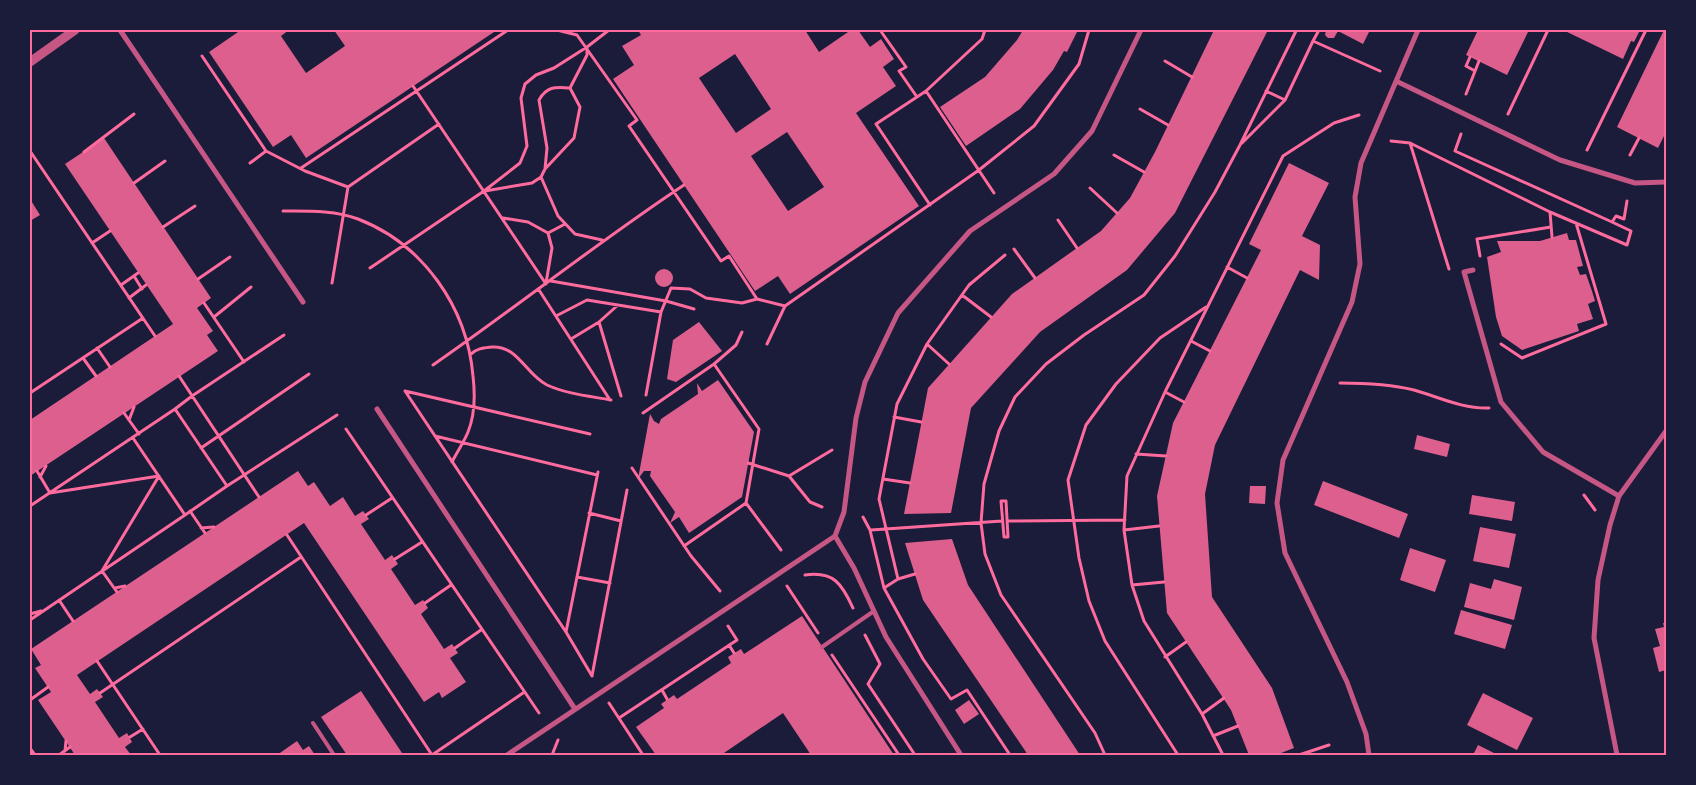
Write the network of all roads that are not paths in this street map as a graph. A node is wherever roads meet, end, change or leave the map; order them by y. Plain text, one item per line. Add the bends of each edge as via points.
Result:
1 (75, 30) edge
2 (120, 30) edge
3 (1141, 30) edge
4 (1418, 30) edge
5 (30, 62) edge
6 (1396, 81) junction
7 (1666, 182) edge
8 (1473, 270) dead end
9 (303, 302) dead end
10 (377, 409) dead end
11 (1666, 430) edge
12 (1619, 496) junction
13 (834, 536) junction
14 (874, 611) junction
15 (822, 647) dead end
16 (575, 709) junction
17 (313, 723) dead end
18 (334, 755) edge
19 (507, 755) edge
20 (961, 755) edge
21 (1369, 755) edge
22 (1617, 755) edge

1 - 5 street
2 - 9 street
3 - 13 street via 1092,131 1054,174 970,231 898,313 865,382 856,418 844,512
4 - 6 street
6 - 7 street via 1560,160 1635,183
6 - 21 street via 1361,163 1355,197 1360,264 1352,302 1283,460 1277,503 1285,553 1347,682 1366,734
8 - 12 street via 1464,272 1501,402 1543,452
10 - 16 street
11 - 12 street
12 - 22 street via 1598,580 1594,638
13 - 14 street via 854,568
13 - 16 street
14 - 15 lane
14 - 20 street via 886,637
16 - 19 street
17 - 18 lane

